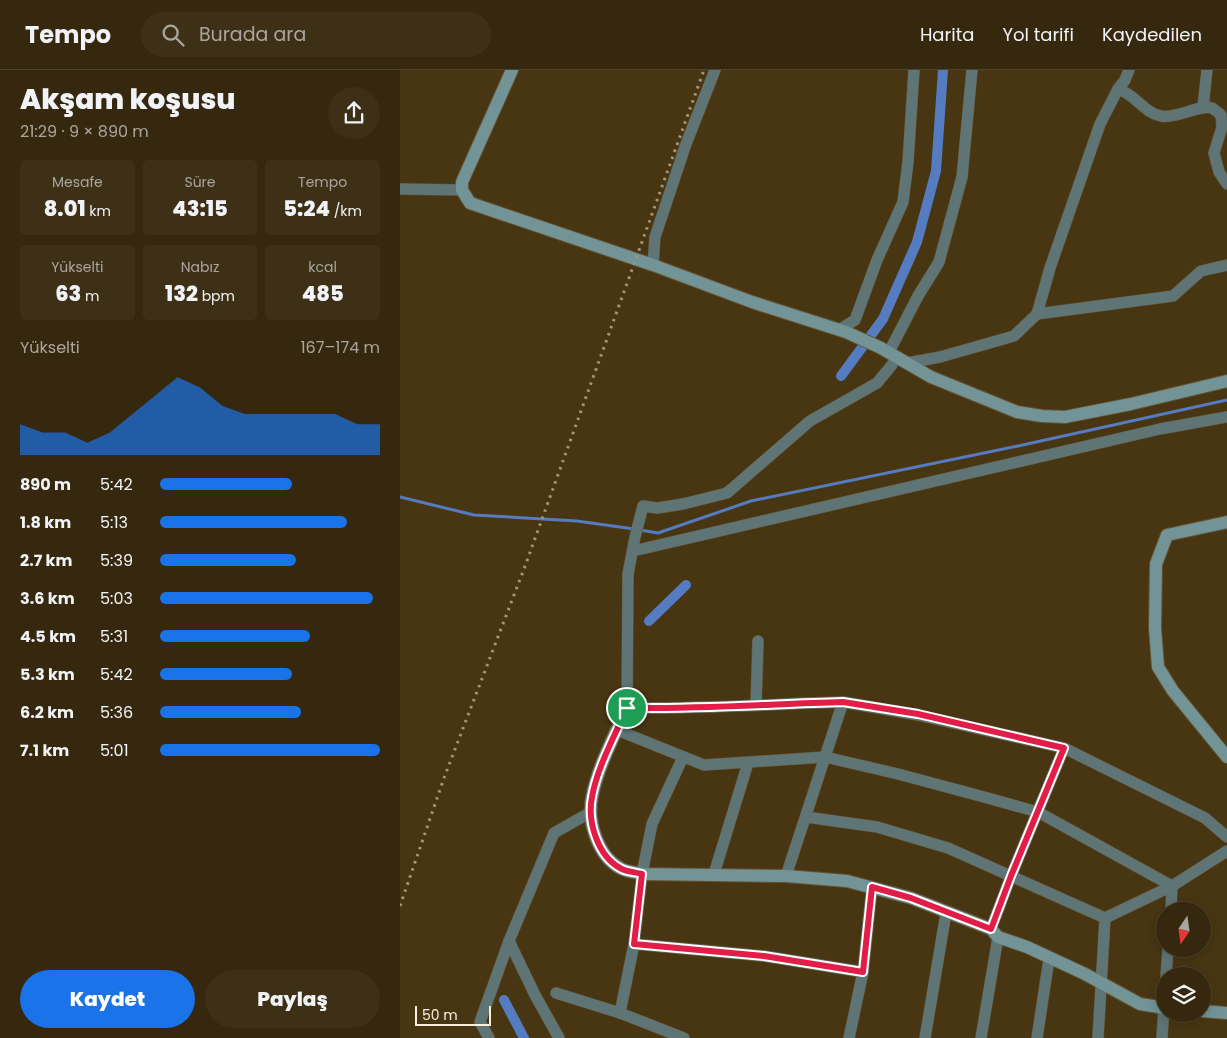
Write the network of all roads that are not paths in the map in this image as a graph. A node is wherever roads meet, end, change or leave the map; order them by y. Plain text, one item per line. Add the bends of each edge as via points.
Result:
1 (512, 70) edge
2 (715, 70) edge
3 (914, 70) edge
4 (972, 70) edge
5 (1129, 70) edge
6 (1207, 70) edge
7 (1118, 89) junction
8 (1203, 107) junction
9 (1227, 184) edge
10 (400, 189) edge
11 (462, 190) junction
12 (1227, 265) edge
13 (653, 266) junction
14 (1037, 314) junction
15 (842, 331) junction
16 (894, 355) junction
17 (1227, 381) edge
18 (1227, 417) edge
19 (1227, 522) edge
20 (633, 551) junction
21 (758, 641) dead end
22 (843, 702) junction
23 (756, 704) junction
24 (627, 708) junction
25 (617, 730) junction
26 (1064, 748) junction
27 (683, 757) junction
28 (825, 757) junction
29 (1227, 757) edge
30 (748, 763) junction
31 (591, 812) junction
32 (1038, 812) junction
33 (806, 817) junction
34 (1227, 837) edge
35 (1227, 851) edge
36 (642, 874) junction
37 (714, 874) junction
38 (786, 876) junction
39 (1011, 876) junction
40 (1172, 886) junction
41 (872, 887) junction
42 (1171, 902) edge
43 (946, 913) junction
44 (1105, 918) junction
45 (995, 933) junction
46 (509, 941) junction
47 (634, 944) junction
48 (1050, 959) junction
49 (863, 972) junction
50 (1101, 984) junction
51 (556, 993) dead end
52 (1156, 1007) edge
53 (1211, 1012) edge
54 (620, 1013) junction
55 (1227, 1013) edge
56 (1163, 1022) edge
57 (489, 1038) edge
58 (559, 1038) edge
59 (684, 1038) edge
60 (849, 1038) edge
61 (925, 1038) edge
62 (981, 1038) edge
63 (1037, 1038) edge
64 (1098, 1038) edge
65 (1162, 1038) edge

1 - 11 street via 462,182
2 - 13 street via 655,237
3 - 15 street via 903,202 855,320
4 - 16 street via 962,177 939,262 918,296
5 - 7 street
6 - 8 street
7 - 8 street via 1128,92 1154,114 1164,116
7 - 14 street via 1100,124
8 - 9 street via 1213,108 1222,116 1214,153 1219,172
10 - 11 street
11 - 13 street via 470,203
12 - 14 street via 1201,271 1173,296
13 - 15 street
14 - 16 street via 1014,336 940,357
15 - 16 street
16 - 17 street via 931,377 986,400 1017,412 1042,416 1065,417
16 - 20 street via 877,382 810,420 727,493 657,508 643,506
18 - 20 street via 1151,431
19 - 29 street via 1167,535 1156,564 1155,628 1158,667 1173,692
20 - 24 street via 628,574
21 - 23 street
22 - 23 street
22 - 26 street via 918,714
22 - 28 street
23 - 24 street via 683,709
24 - 25 street
25 - 27 street
25 - 31 street via 598,775 591,798
26 - 32 street
26 - 34 street via 1205,818
27 - 30 street via 704,765
27 - 36 street via 652,824
28 - 30 street
28 - 32 street
28 - 33 street
30 - 37 street
31 - 36 street via 595,838 605,857 621,869
31 - 46 street via 554,833
32 - 39 street
32 - 40 street
33 - 38 street
33 - 39 street via 878,827 948,848
35 - 40 street
36 - 37 street
36 - 47 street
37 - 38 street
38 - 41 street via 847,881
39 - 44 street
39 - 45 street
40 - 42 street
40 - 44 street
41 - 43 street via 911,898
41 - 49 street
43 - 45 street
43 - 61 street
44 - 50 street
45 - 48 street
45 - 62 street
46 - 57 street via 480,1022
46 - 58 street
47 - 49 street via 764,956
47 - 54 street
48 - 50 street
48 - 63 street
49 - 60 street
50 - 52 street via 1140,1004
50 - 64 street
51 - 54 street
53 - 55 street
54 - 59 street
56 - 65 street

